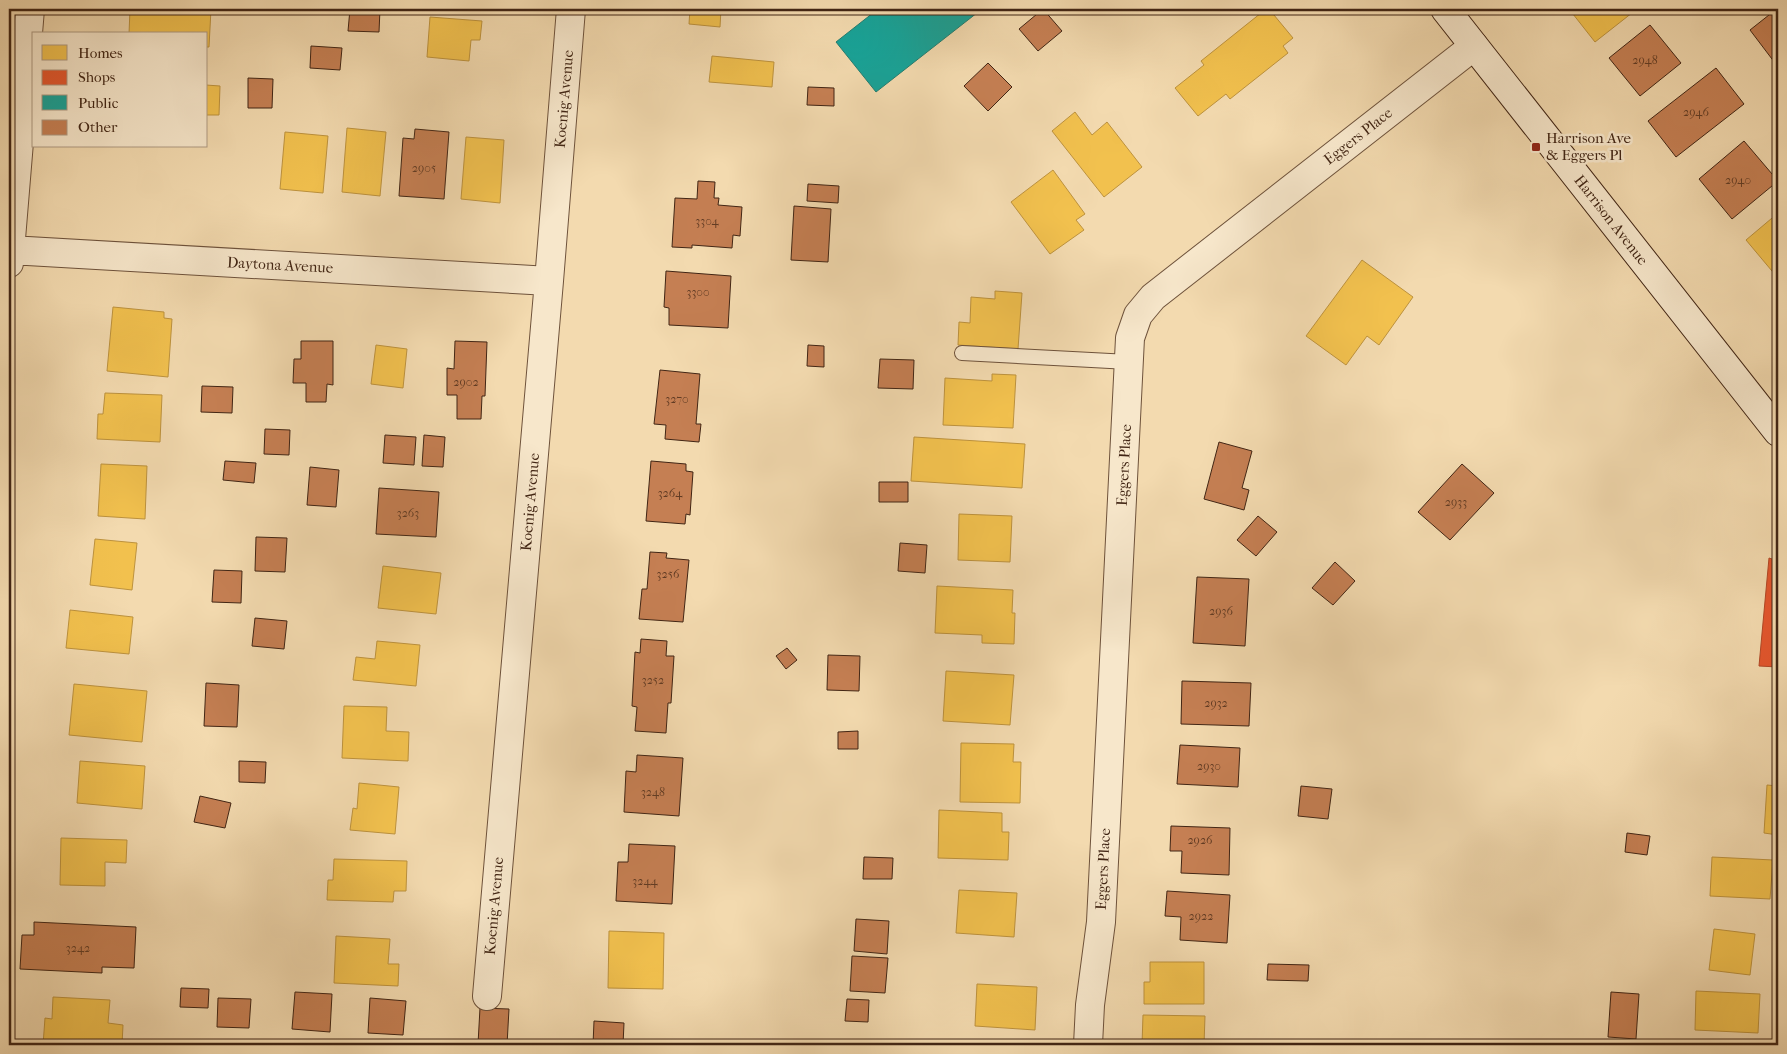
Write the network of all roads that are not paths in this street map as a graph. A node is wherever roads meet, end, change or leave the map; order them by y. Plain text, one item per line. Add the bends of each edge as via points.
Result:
1 (30, 9) edge
2 (571, 9) edge
3 (1444, 9) edge
4 (1474, 46) junction
5 (10, 256) edge
6 (549, 281) junction
7 (962, 353) dead end
8 (1129, 362) junction
9 (1778, 432) edge
10 (487, 996) dead end
11 (1088, 1045) edge

1 - 5 street
2 - 6 street, Koenig Avenue
3 - 4 street, Harrison Avenue
4 - 8 street, Eggers Place via 1153,296 1138,315 1130,338
4 - 9 street, Harrison Avenue
5 - 6 street, Daytona Avenue
6 - 10 street, Koenig Avenue
7 - 8 lane
8 - 11 street, Eggers Place via 1101,922

